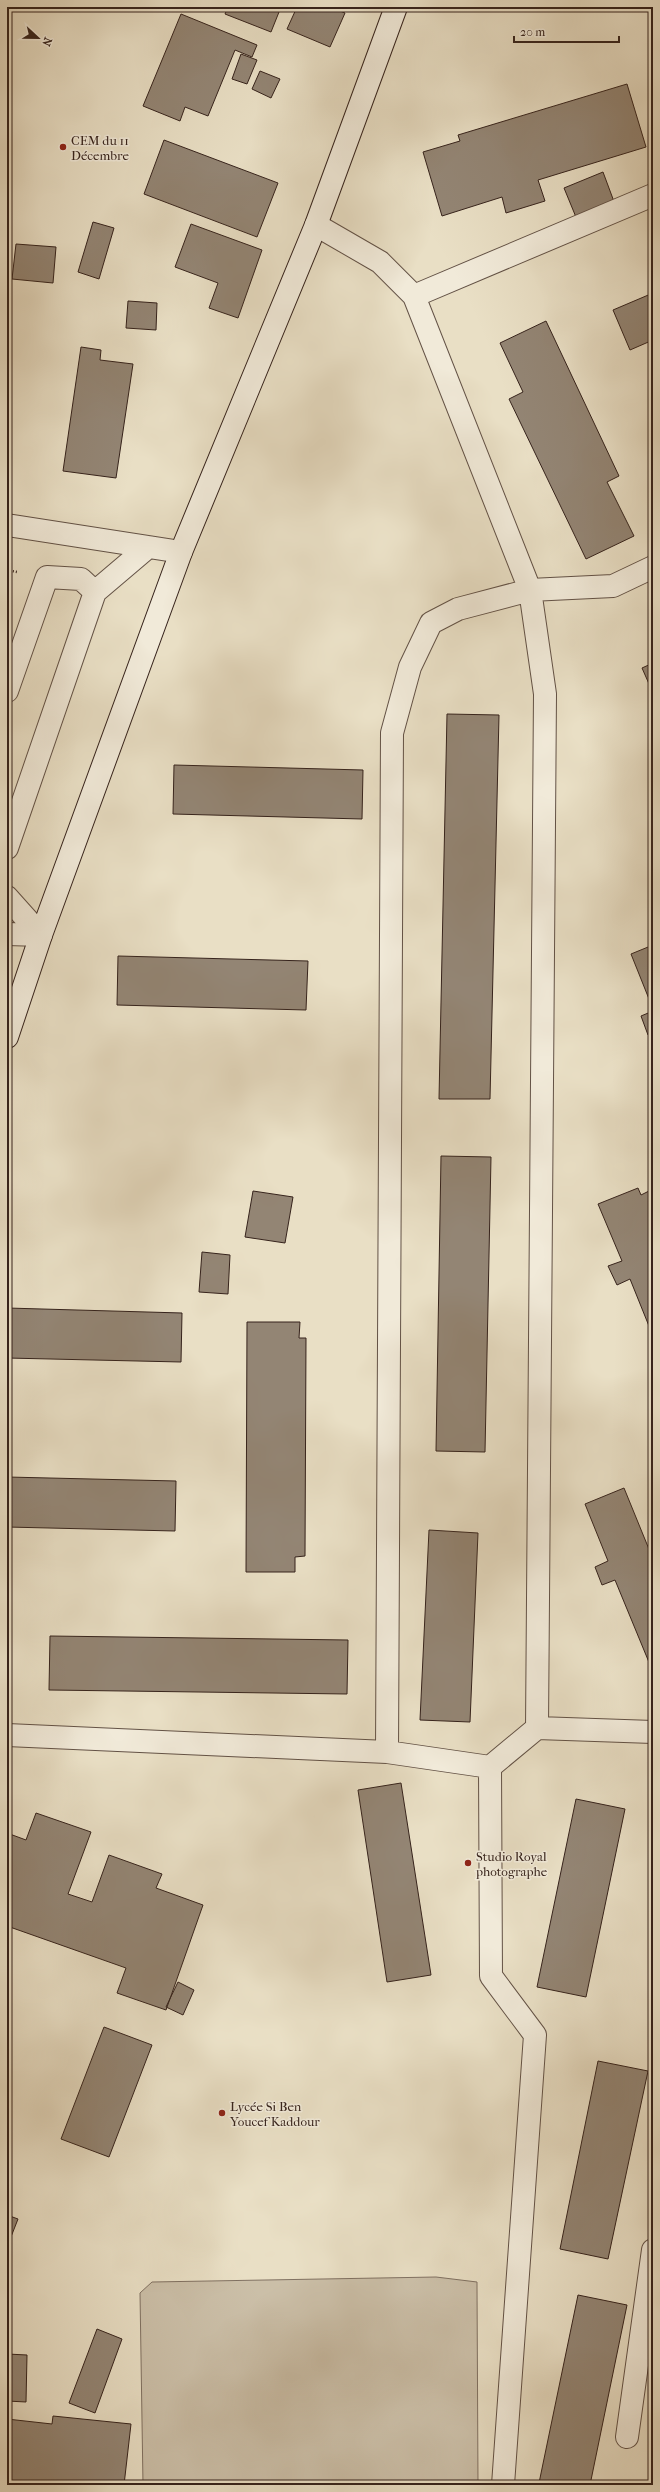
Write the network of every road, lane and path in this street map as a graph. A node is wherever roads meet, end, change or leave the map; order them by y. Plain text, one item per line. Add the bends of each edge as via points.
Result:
1 (396, 7) edge
2 (653, 195) edge
3 (316, 225) junction
4 (414, 296) junction
5 (7, 525) edge
6 (148, 547) junction
7 (181, 552) junction
8 (653, 567) edge
9 (530, 590) junction
10 (95, 592) junction
11 (7, 691) edge
12 (7, 848) edge
13 (7, 897) edge
14 (7, 934) edge
15 (41, 935) junction
16 (7, 1037) edge
17 (537, 1728) junction
18 (653, 1732) edge
19 (7, 1735) edge
20 (387, 1752) junction
21 (490, 1767) junction
22 (653, 2250) edge
23 (627, 2437) dead end
24 (503, 2485) edge

1 - 3 street
2 - 4 street
3 - 4 street via 380,262
3 - 7 street
4 - 9 street
5 - 6 street
6 - 7 street
6 - 10 street
7 - 15 street
8 - 9 street via 613,586
9 - 17 street via 545,694
9 - 20 street via 458,609 431,623 410,667 392,733
10 - 11 street via 81,579 47,577
10 - 12 street
13 - 15 street
14 - 15 street
15 - 16 street
17 - 18 street
17 - 21 street
19 - 20 street
20 - 21 street
21 - 24 street via 491,1976 535,2035
22 - 23 street

